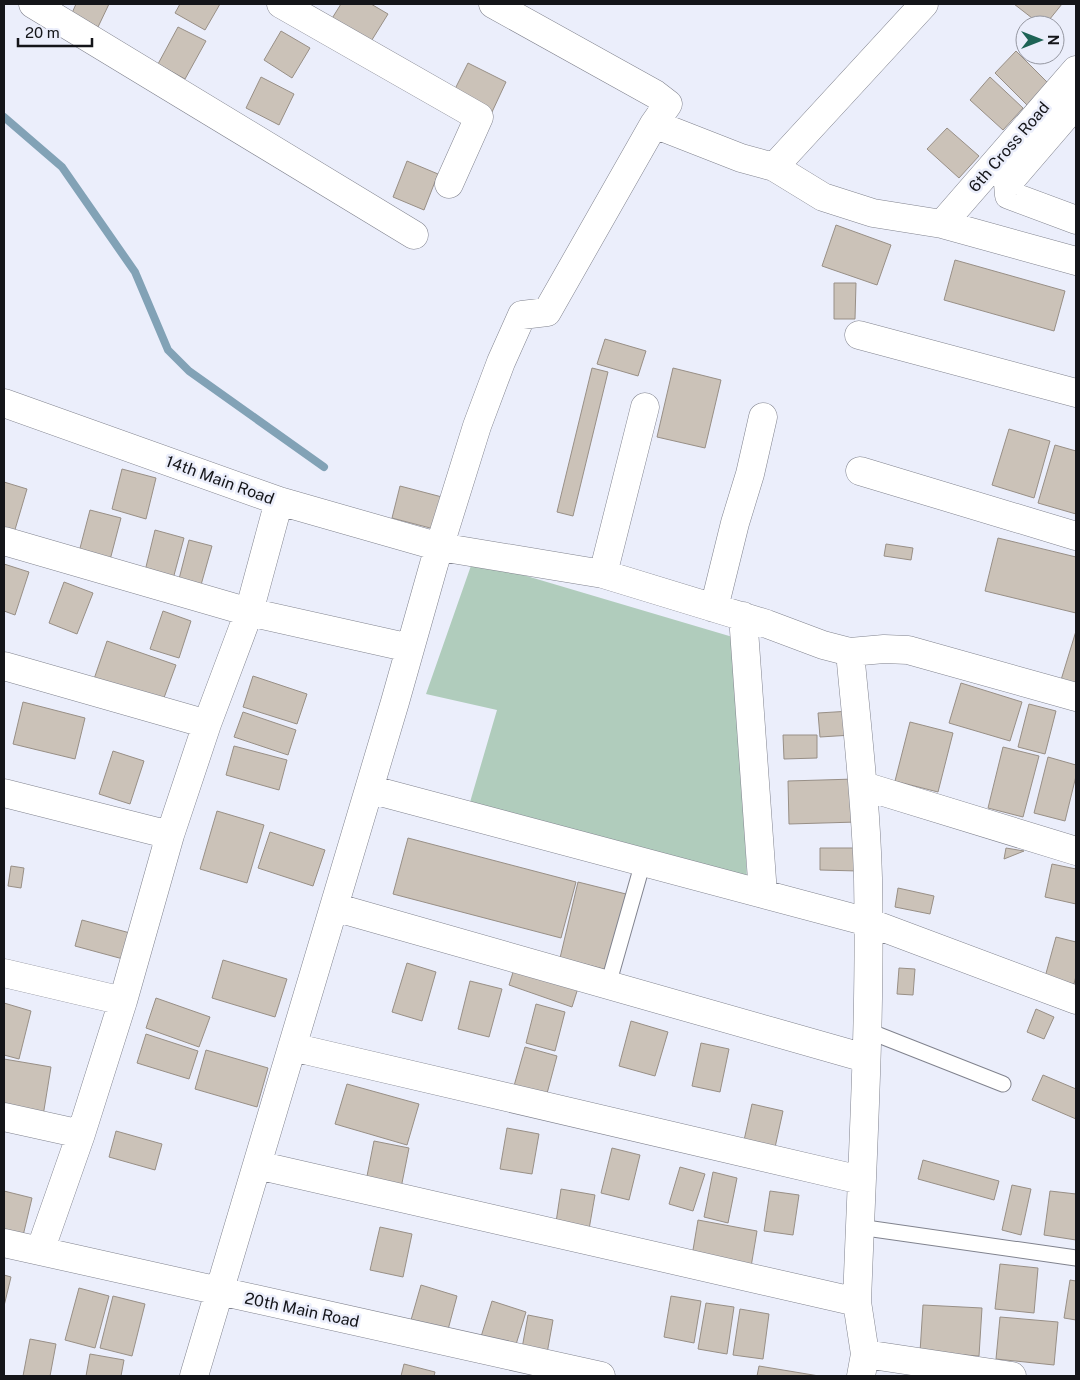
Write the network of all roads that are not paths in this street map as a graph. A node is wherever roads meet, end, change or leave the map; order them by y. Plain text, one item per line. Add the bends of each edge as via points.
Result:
1 (33, 4) edge
2 (281, 4) edge
3 (493, 4) edge
4 (924, 4) edge
5 (1076, 70) edge
6 (1076, 104) edge
7 (654, 124) junction
8 (774, 167) junction
9 (449, 184) dead end
10 (1071, 218) edge
11 (942, 224) junction
12 (414, 236) dead end
13 (1064, 258) edge
14 (859, 335) dead end
15 (1076, 393) edge
16 (4, 403) edge
17 (645, 408) dead end
18 (763, 418) dead end
19 (860, 470) dead end
20 (279, 501) junction
21 (1076, 536) edge
22 (4, 541) edge
23 (440, 547) junction
24 (603, 574) junction
25 (714, 608) junction
26 (249, 612) junction
27 (743, 616) junction
28 (410, 648) junction
29 (850, 652) junction
30 (4, 666) edge
31 (1076, 697) edge
32 (207, 724) junction
33 (864, 786) junction
34 (369, 789) junction
35 (4, 793) edge
36 (170, 835) junction
37 (1076, 851) edge
38 (643, 862) junction
39 (763, 894) junction
40 (334, 907) junction
41 (868, 922) junction
42 (4, 974) edge
43 (608, 985) junction
44 (1076, 1000) edge
45 (123, 1001) junction
46 (866, 1030) junction
47 (292, 1047) junction
48 (865, 1058) junction
49 (1003, 1084) dead end
50 (4, 1117) edge
51 (82, 1134) junction
52 (257, 1165) junction
53 (861, 1180) junction
54 (859, 1227) junction
55 (4, 1243) edge
56 (40, 1251) junction
57 (1076, 1258) edge
58 (220, 1292) junction
59 (857, 1302) junction
60 (863, 1365) edge
61 (194, 1376) edge
62 (601, 1376) edge
63 (1012, 1376) edge

1 - 12 street
2 - 9 street via 479,117
3 - 7 street via 655,94 668,104
4 - 8 street
5 - 11 street, 6th Cross Road
6 - 10 street via 1008,183 1009,195
7 - 8 street via 741,158
7 - 23 street via 547,312 522,315 500,362 477,426
8 - 11 street via 822,197 872,212
10 - 13 street
11 - 13 street
14 - 15 street
16 - 20 street, 14th Main Road
17 - 24 street
18 - 25 street
19 - 21 street
20 - 23 street, 14th Main Road
20 - 26 street
22 - 26 street
23 - 24 street, 14th Main Road
23 - 28 street
24 - 25 street, 14th Main Road
25 - 27 street, 14th Main Road
26 - 28 street
26 - 32 street
27 - 29 street, 14th Main Road
27 - 39 street
28 - 34 street
29 - 31 street, 14th Main Road via 908,650
29 - 33 street
30 - 32 street
32 - 36 street
33 - 37 street
33 - 41 street
34 - 38 street
34 - 40 street
35 - 36 street
36 - 45 street
38 - 39 street
38 - 43 lane
39 - 41 street
40 - 43 street
40 - 47 street
41 - 44 street
41 - 46 street
42 - 45 street
43 - 48 street
45 - 51 street
46 - 48 street
46 - 49 lane
47 - 52 street
47 - 53 street
48 - 53 street
50 - 51 street
51 - 56 street
52 - 58 street
52 - 59 street
53 - 54 street
54 - 57 lane
54 - 59 street
55 - 56 street, 20th Main Road
56 - 58 street, 20th Main Road
58 - 61 street
58 - 62 street, 20th Main Road
59 - 60 street
60 - 63 street

